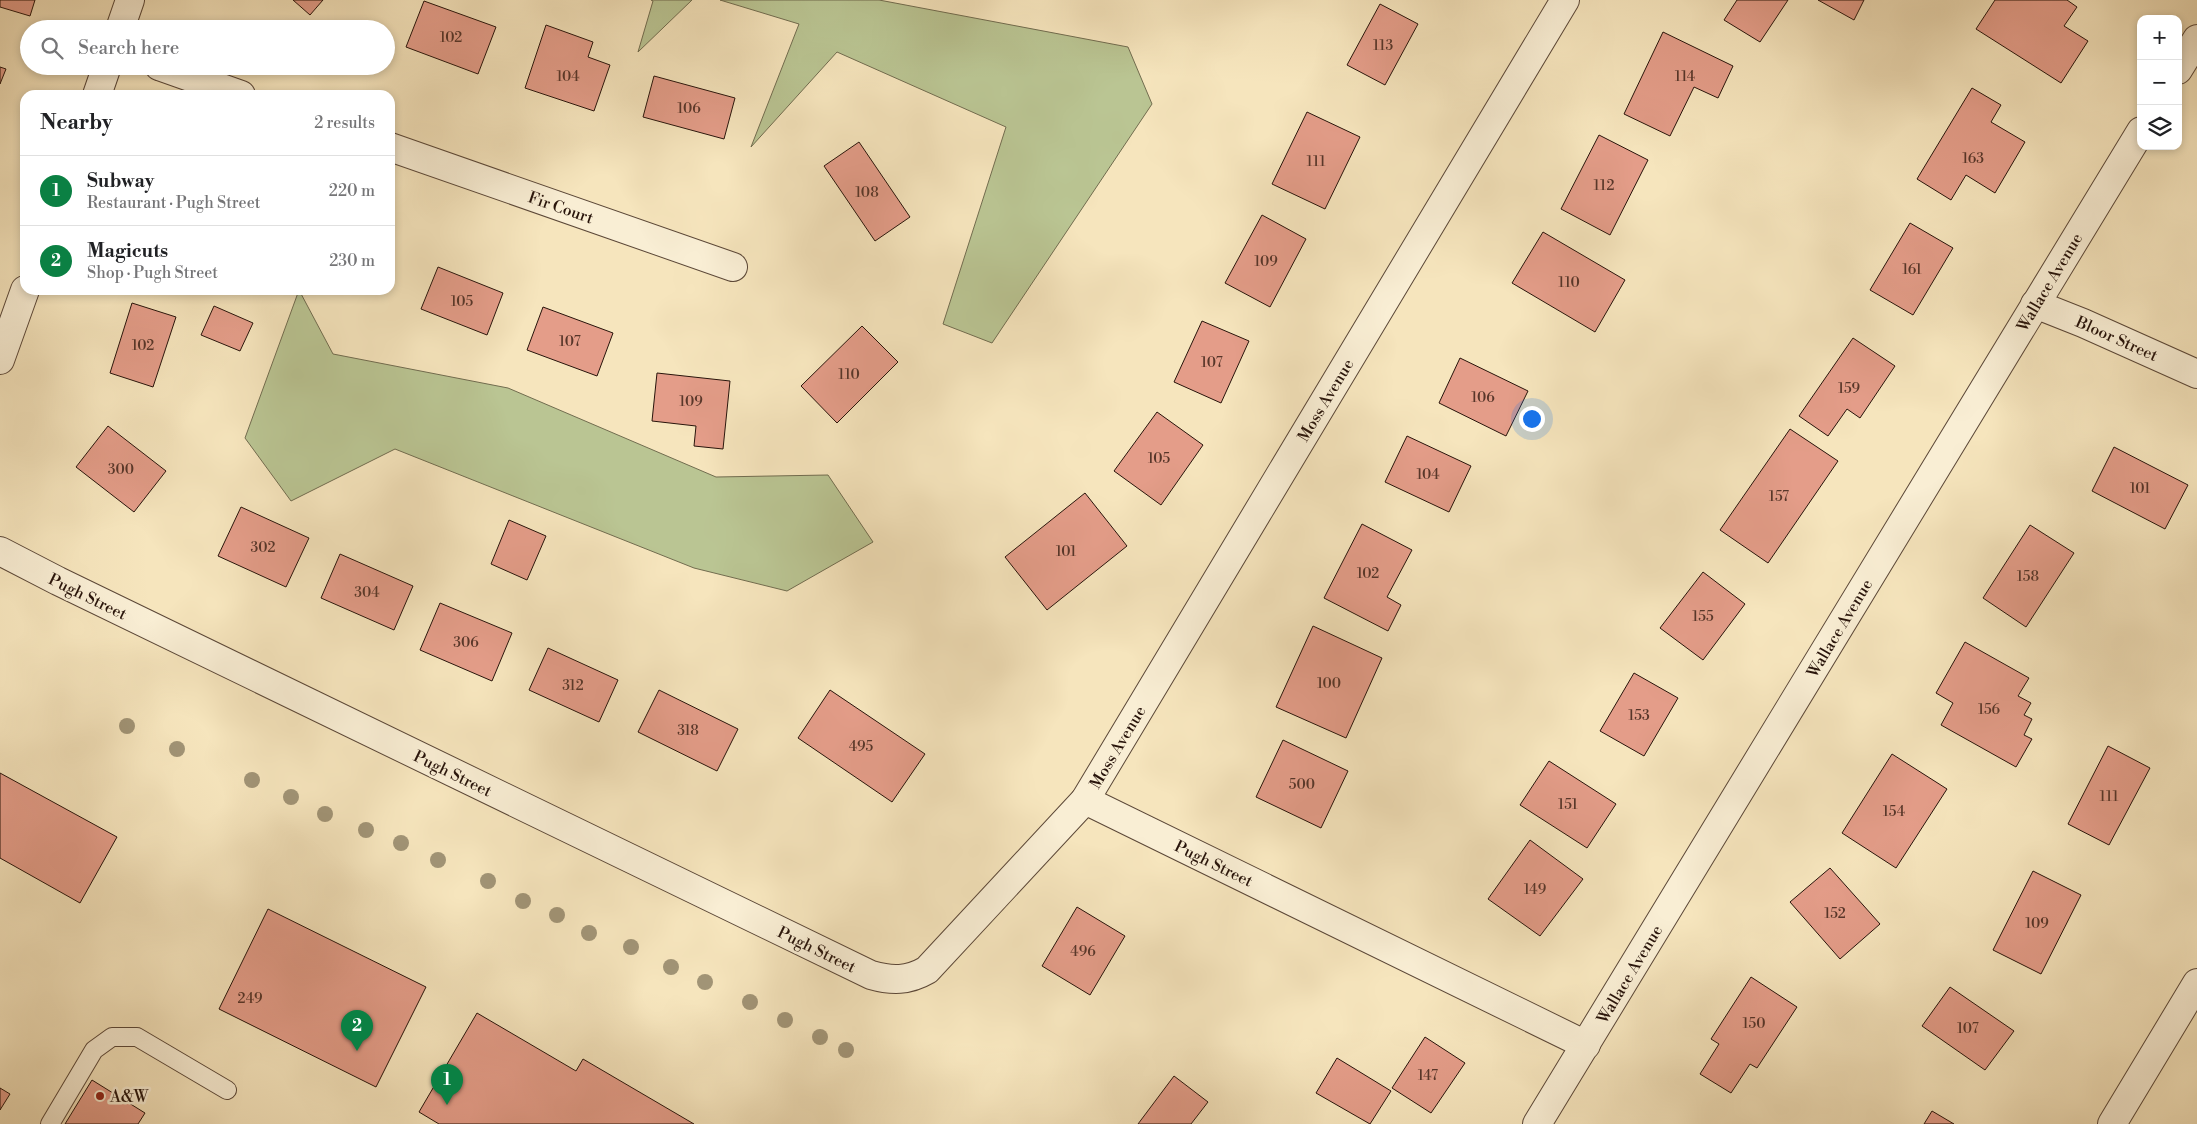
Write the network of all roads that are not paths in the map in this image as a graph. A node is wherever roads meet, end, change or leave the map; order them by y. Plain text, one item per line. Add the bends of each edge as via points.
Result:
1 (130, 0) edge
2 (1565, 0) edge
3 (123, 20) edge
4 (2197, 39) edge
5 (2182, 63) edge
6 (104, 75) edge
7 (184, 75) edge
8 (99, 90) edge
9 (227, 90) edge
10 (2137, 138) edge
11 (395, 149) edge
12 (733, 267) dead end
13 (23, 295) edge
14 (2035, 304) junction
15 (0, 360) edge
16 (2197, 374) edge
17 (0, 551) edge
18 (1085, 800) junction
19 (2197, 983) edge
20 (1586, 1045) junction
21 (227, 1090) dead end
22 (50, 1124) edge
23 (1537, 1124) edge
24 (2112, 1124) edge

1 - 3 street
2 - 18 street, Moss Avenue
4 - 5 street
6 - 8 street
7 - 9 street
10 - 14 street, Wallace Avenue
11 - 12 street, Fir Court
13 - 15 street
14 - 16 street, Bloor Street via 2083,322
14 - 20 street, Wallace Avenue
17 - 18 street, Pugh Street via 871,976 885,979 914,977 939,960
18 - 20 street, Pugh Street
19 - 24 street
20 - 23 street, Wallace Avenue
21 - 22 lane via 138,1037 112,1037 94,1050

